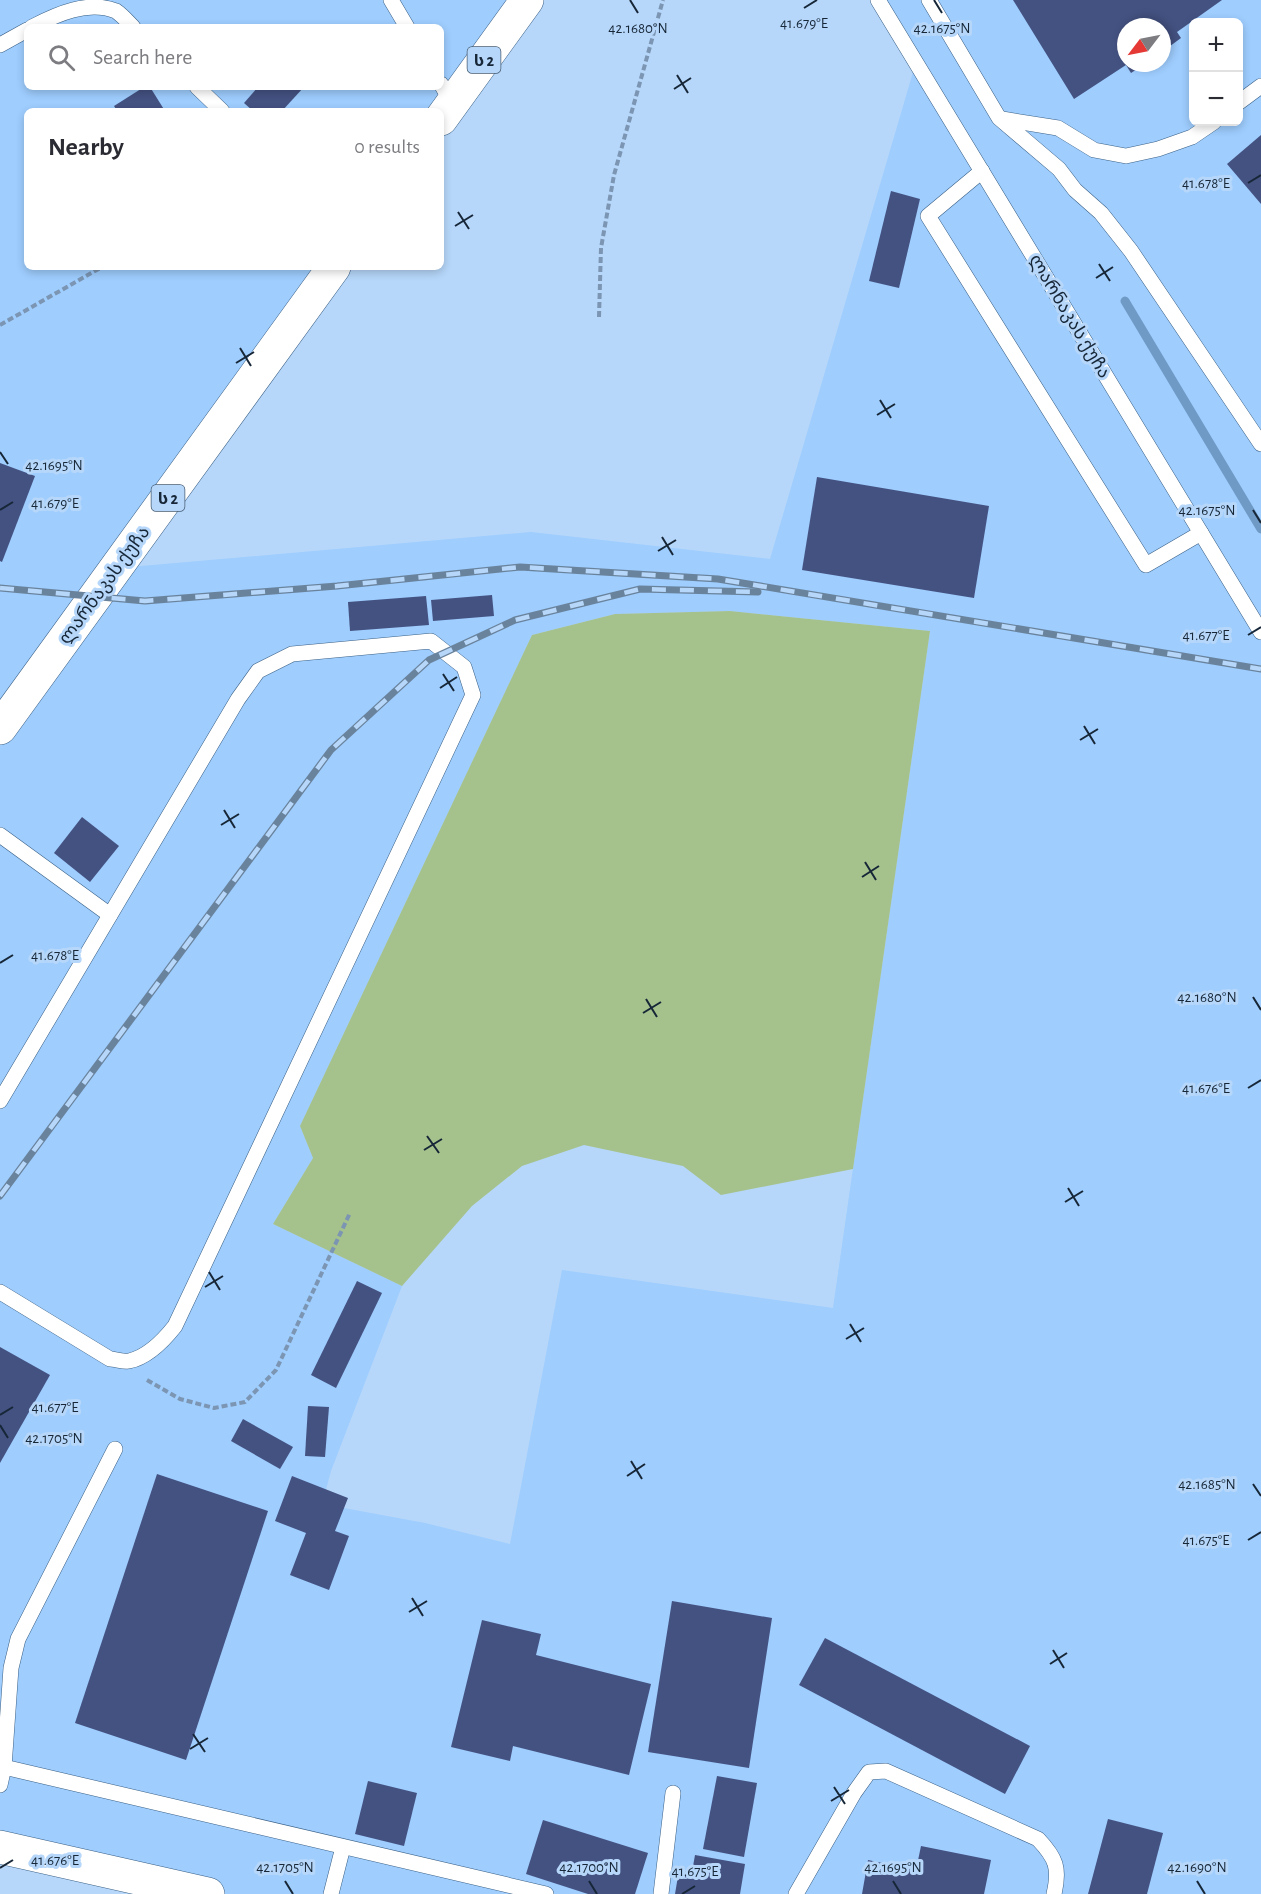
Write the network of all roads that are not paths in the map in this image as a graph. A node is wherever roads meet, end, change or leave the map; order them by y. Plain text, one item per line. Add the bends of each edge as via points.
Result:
1 (391, 0) edge
2 (527, 0) edge
3 (878, 0) edge
4 (929, 0) edge
5 (38, 24) edge
6 (130, 24) edge
7 (405, 24) edge
8 (24, 32) edge
9 (0, 45) edge
10 (1261, 86) edge
11 (200, 90) edge
12 (1243, 100) edge
13 (445, 102) edge
14 (219, 108) edge
15 (999, 118) junction
16 (1208, 126) edge
17 (982, 171) junction
18 (332, 270) edge
19 (1261, 444) edge
20 (1201, 533) junction
21 (1261, 632) edge
22 (0, 728) edge
23 (0, 835) edge
24 (110, 915) junction
25 (0, 1101) edge
26 (0, 1292) edge
27 (115, 1449) dead end
28 (4, 1711) edge
29 (4, 1767) junction
30 (0, 1785) edge
31 (673, 1793) dead end
32 (0, 1847) edge
33 (343, 1847) junction
34 (208, 1894) edge
35 (331, 1894) edge
36 (546, 1894) edge
37 (661, 1894) edge
38 (795, 1894) edge
39 (1054, 1894) edge

1 - 7 lane
2 - 13 main road, ს 2
3 - 17 lane, ლარნაკას ქუჩა
4 - 15 lane
5 - 6 lane via 68,8 98,4 115,10
8 - 9 lane
10 - 12 lane
11 - 14 lane
15 - 16 lane via 1058,128 1094,150 1126,156 1192,137
15 - 19 lane via 1059,169 1101,213 1131,251
17 - 20 lane, ლარნაკას ქუჩა
17 - 20 lane via 928,216 1146,565
18 - 22 main road, ლარნაკას ქუჩა / ს 2
20 - 21 lane, ლარნაკას ქუჩა
23 - 24 lane
24 - 25 lane
24 - 26 lane via 258,671 292,654 431,641 464,667 473,695 175,1326 148,1352 129,1361 110,1359
27 - 28 lane via 18,1639
28 - 29 lane
29 - 30 lane
29 - 33 lane
31 - 37 lane
32 - 34 main road
33 - 35 lane
33 - 36 lane
38 - 39 lane via 854,1792 869,1772 886,1771 1038,1839 1052,1853 1058,1877

